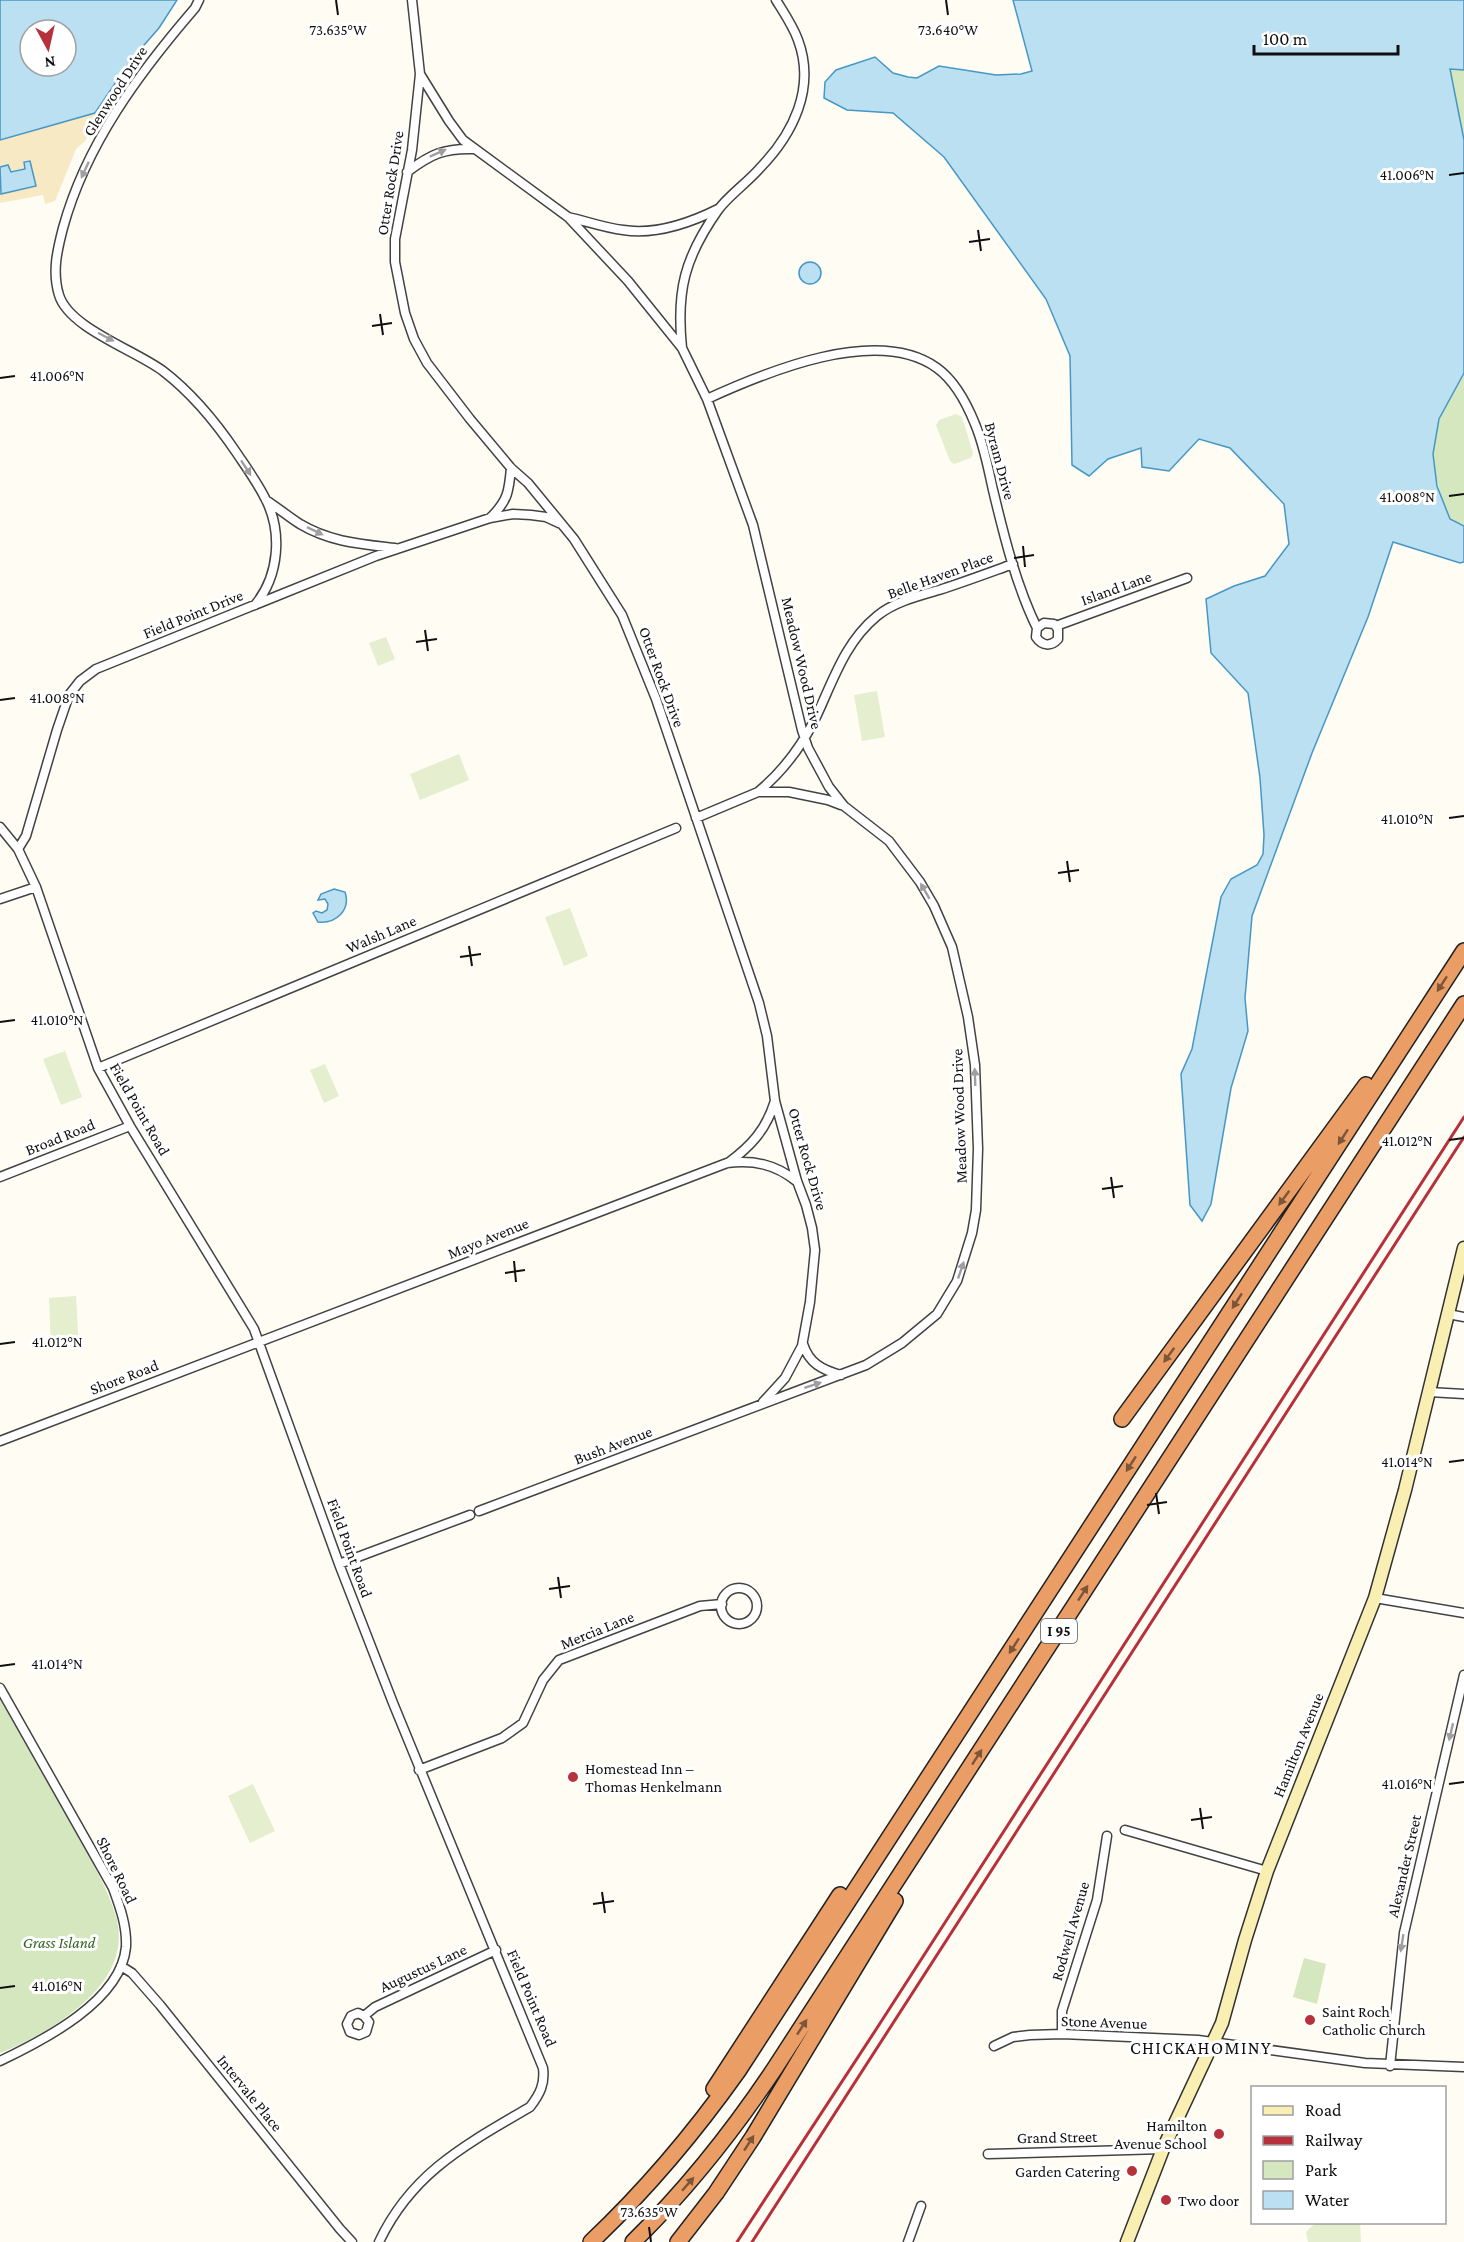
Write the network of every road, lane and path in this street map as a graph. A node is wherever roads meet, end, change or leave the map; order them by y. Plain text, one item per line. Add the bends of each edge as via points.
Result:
1 (209, 0) edge
2 (776, 0) edge
3 (411, 1) edge
4 (197, 4) edge
5 (420, 74) junction
6 (474, 149) junction
7 (407, 172) junction
8 (720, 208) junction
9 (568, 217) junction
10 (682, 348) junction
11 (707, 399) junction
12 (511, 468) junction
13 (266, 499) junction
14 (490, 518) junction
15 (560, 523) junction
16 (399, 548) junction
17 (1013, 564) junction
18 (1187, 578) dead end
19 (255, 605) junction
20 (1056, 626) junction
21 (1037, 628) junction
22 (804, 737) junction
23 (758, 792) junction
24 (844, 806) junction
25 (696, 818) junction
26 (0, 827) edge
27 (676, 828) dead end
28 (18, 849) junction
29 (36, 887) junction
30 (0, 899) edge
31 (1464, 951) edge
32 (1464, 1004) edge
33 (1421, 1017) junction
34 (98, 1068) junction
35 (776, 1101) junction
36 (130, 1126) junction
37 (727, 1163) junction
38 (0, 1177) edge
39 (796, 1181) junction
40 (1464, 1248) edge
41 (1448, 1314) junction
42 (1464, 1317) edge
43 (259, 1342) junction
44 (803, 1344) junction
45 (842, 1375) junction
46 (1429, 1392) junction
47 (1464, 1394) edge
48 (758, 1406) junction
49 (1122, 1419) dead end
50 (0, 1441) edge
51 (339, 1564) junction
52 (1375, 1598) junction
53 (722, 1604) junction
54 (1464, 1613) edge
55 (1464, 1675) edge
56 (0, 1688) edge
57 (419, 1770) junction
58 (956, 1790) junction
59 (1125, 1830) dead end
60 (1107, 1836) dead end
61 (1267, 1871) junction
62 (840, 1895) dead end
63 (496, 1950) junction
64 (121, 1966) junction
65 (364, 2016) dead end
66 (1062, 2034) junction
67 (1215, 2041) junction
68 (994, 2046) dead end
69 (0, 2061) edge
70 (1390, 2066) junction
71 (1464, 2067) edge
72 (1163, 2150) junction
73 (677, 2151) junction
74 (988, 2154) dead end
75 (921, 2206) dead end
76 (352, 2242) edge
77 (380, 2242) edge
78 (591, 2242) edge
79 (633, 2242) edge
80 (678, 2242) edge
81 (908, 2242) edge
82 (1127, 2242) edge

1 - 4 street, Glenwood Drive
2 - 8 street via 804,59 800,109 774,154
3 - 5 street
4 -> 13 street, Glenwood Drive via 115,113 93,153 68,211 55,273 60,298 78,321 146,359 188,391 219,427
5 - 6 street, Meadow Wood Drive via 449,121
5 - 7 street, Otter Rock Drive
7 -> 6 street via 447,149
6 - 9 street, Meadow Wood Drive
7 - 12 street, Otter Rock Drive via 395,238 395,262 414,339 427,363
8 - 9 street via 699,218 641,231
8 - 10 street via 687,264 679,307
9 - 10 street, Meadow Wood Drive via 628,280
10 - 11 street, Meadow Wood Drive
11 - 17 street, Byram Drive via 747,381 841,353 897,353 927,362 950,380 976,424
11 - 22 street, Meadow Wood Drive via 753,525
12 - 14 street via 504,505
12 - 15 street, Otter Rock Drive
13 -> 16 street, Glenwood Drive via 300,524 325,536 343,542
13 - 19 street, Glenwood Drive via 273,521 276,563 266,592
14 - 15 street, Field Point Drive via 531,515
14 - 16 street, Field Point Drive
15 - 25 street, Otter Rock Drive via 622,615
16 - 19 street, Field Point Drive
17 - 21 street, Byram Drive
17 - 22 street, Belle Haven Place via 902,602 877,616 843,658
18 - 20 street, Island Lane
19 - 28 street, Field Point Drive via 96,669 80,681 69,695 26,836
20 - 21 street via 1046,622
20 - 21 street, Byram Drive via 1058,639 1046,645 1038,640
22 - 23 street, Belle Haven Place via 780,771
22 - 24 street, Meadow Wood Drive via 829,787
23 - 24 street via 799,793
23 - 25 street
45 -> 24 street, Meadow Wood Drive via 902,1343 937,1314 949,1296 972,1233 978,1149 975,1065 952,947 929,898 889,841
25 - 35 street, Otter Rock Drive via 759,1003
26 - 28 street, Field Point Road
27 - 34 street, Walsh Lane
28 - 29 street, Field Point Road
29 - 30 street
29 - 34 street, Field Point Road
31 -> 33 highway, I 95
58 -> 32 highway, I 95
33 -> 49 highway via 1347,1110
33 -> 73 highway, I 95 via 757,2042
34 - 36 street, Field Point Road
35 - 37 street, Mayo Avenue via 759,1136
35 - 39 street, Otter Rock Drive
36 - 38 street, Broad Road
36 - 43 street, Field Point Road via 247,1315
37 - 39 street, Mayo Avenue via 765,1164
37 - 43 street, Mayo Avenue
39 - 44 street, Otter Rock Drive via 812,1228 814,1250
40 - 41 main road, Hamilton Avenue
41 - 42 street
41 - 46 main road, Hamilton Avenue
43 - 50 street, Shore Road
43 - 51 street, Field Point Road
44 - 45 street via 813,1362 827,1372
44 - 48 street, Otter Rock Drive via 785,1378
48 -> 45 street, Meadow Wood Drive
46 - 47 street
46 - 52 main road, Hamilton Avenue
48 - 51 street, Bush Avenue
51 - 57 street, Field Point Road
52 - 54 street
52 - 61 main road, Hamilton Avenue
53 - 53 street, Mercia Lane via 726,1618 736,1623 750,1621 757,1610 755,1597 744,1588 729,1591
53 - 57 street, Mercia Lane via 700,1606 559,1660 543,1680 524,1723 514,1732
55 -> 70 street, Alexander Street via 1404,1933
56 - 64 street, Shore Road via 113,1888 125,1930
57 - 63 street, Field Point Road
79 -> 58 highway, I 95 via 691,2181 755,2098
80 -> 58 highway via 753,2137 895,1902
59 - 61 street
60 - 66 street, Rodwell Avenue via 1097,1900 1062,2011
61 - 67 main road, Hamilton Avenue
62 - 73 highway
63 - 65 street, Augustus Lane via 375,2007
63 - 77 street, Field Point Road via 538,2050 543,2068 539,2096 530,2107 433,2168 394,2213
64 - 69 street, Shore Road via 104,1992 72,2020
64 - 76 street, Intervale Place via 132,1972
66 - 67 street, Stone Avenue
66 - 68 street, Stone Avenue via 1013,2037
67 - 70 street, Stone Avenue via 1242,2048
67 - 72 main road, Hamilton Avenue
70 - 71 street, Stone Avenue
72 - 74 street, Grand Street
72 - 82 main road, Hamilton Avenue
73 - 78 highway, I 95
75 - 81 street

